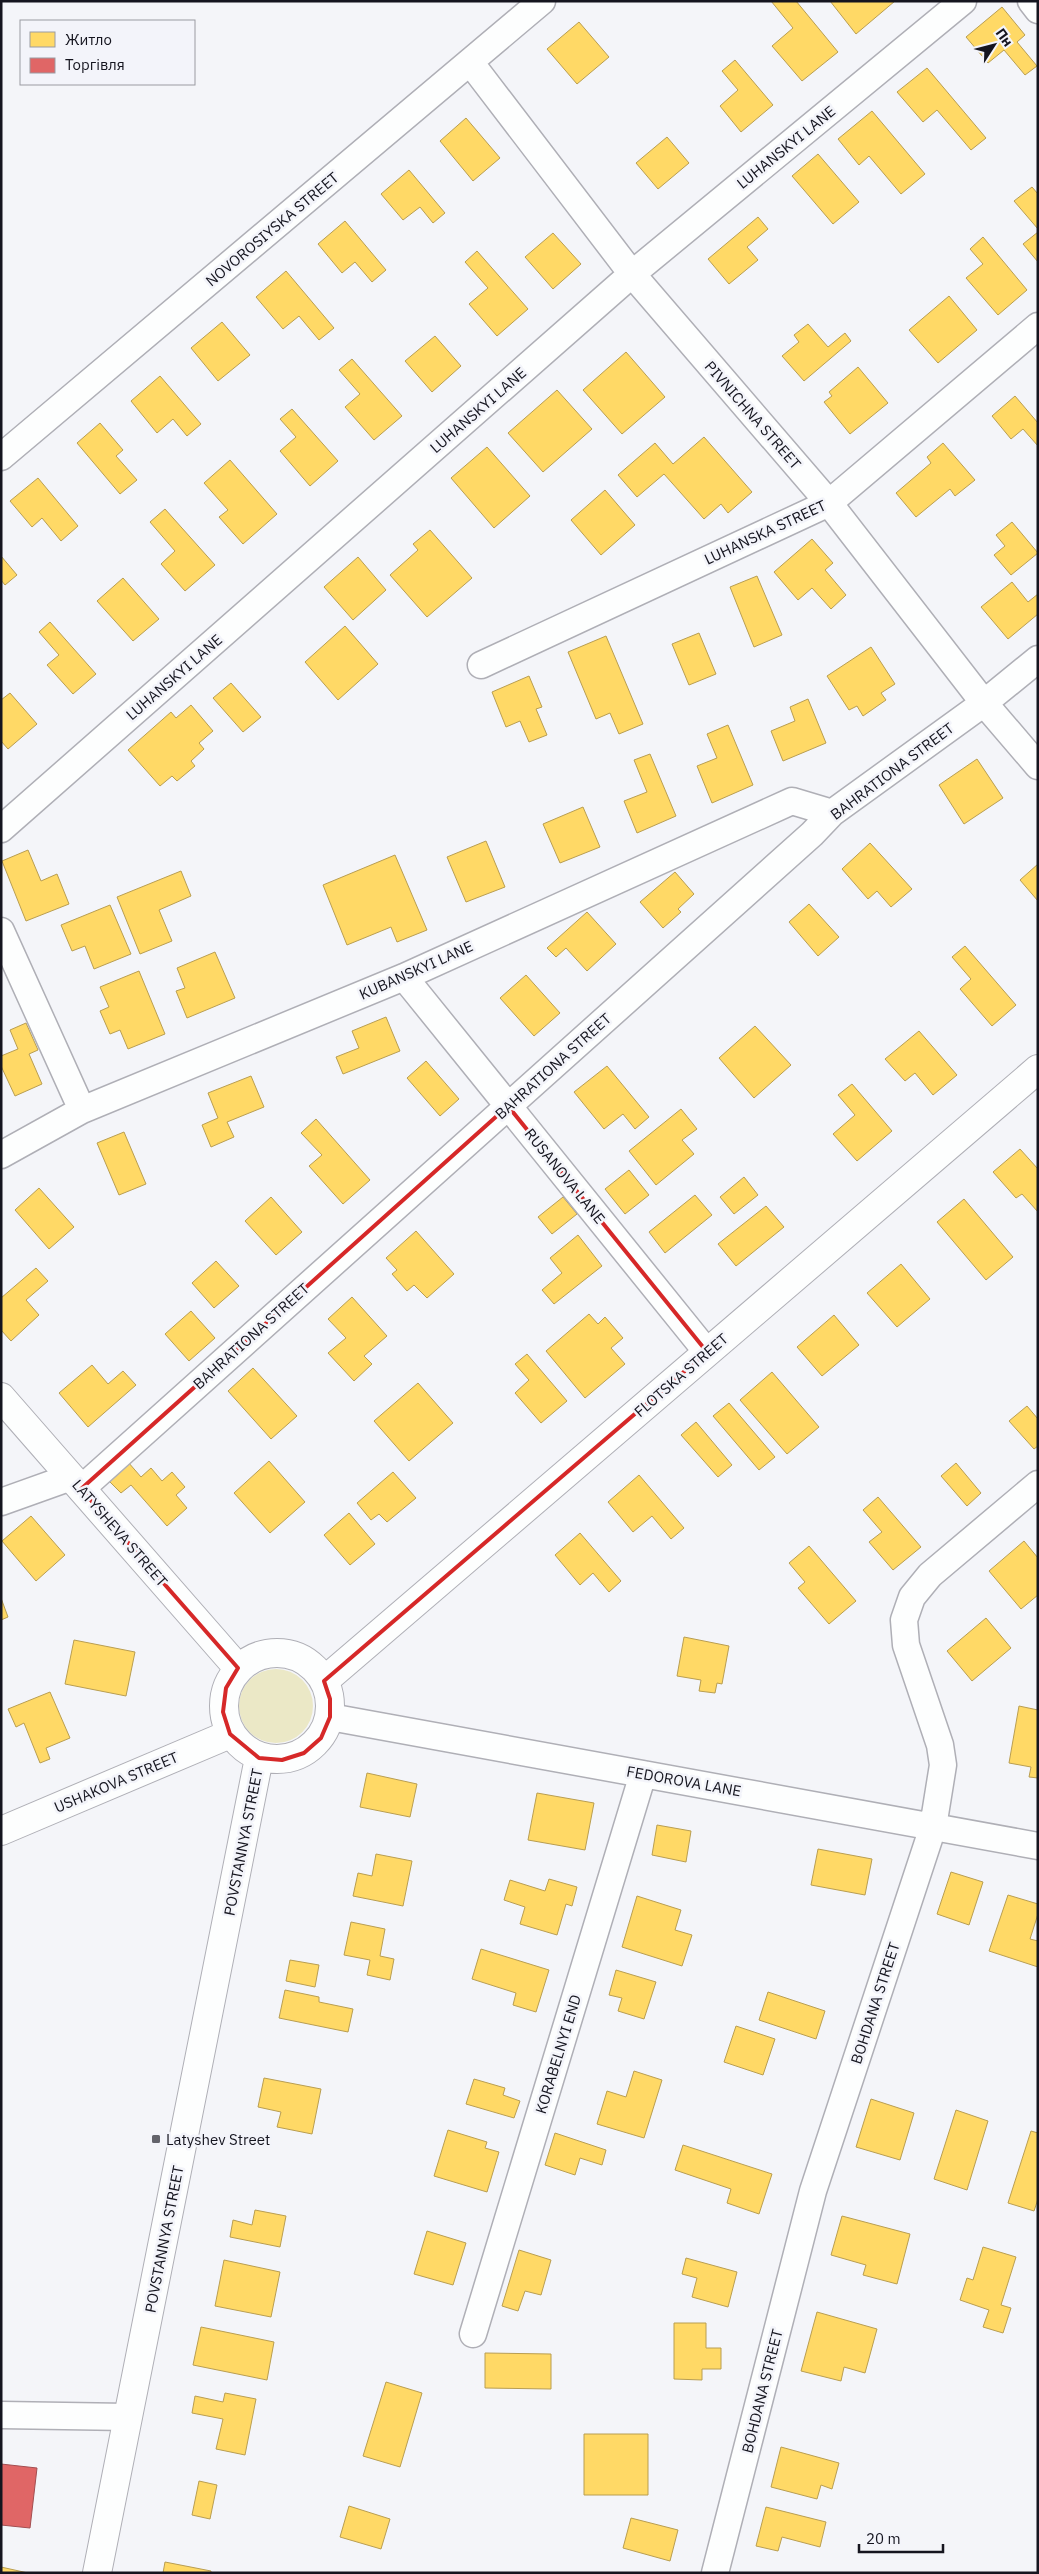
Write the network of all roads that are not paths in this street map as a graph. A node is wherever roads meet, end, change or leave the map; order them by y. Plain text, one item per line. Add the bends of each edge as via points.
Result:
1 (542, 1) edge
2 (964, 1) edge
3 (1031, 1) edge
4 (1038, 10) edge
5 (470, 62) junction
6 (632, 274) junction
7 (1038, 326) edge
8 (1, 457) edge
9 (829, 503) junction
10 (1038, 659) edge
11 (481, 665) dead end
12 (984, 703) junction
13 (1038, 766) edge
14 (832, 813) junction
15 (1, 829) edge
16 (1, 931) edge
17 (404, 977) junction
18 (1038, 1068) edge
19 (508, 1106) junction
20 (82, 1110) junction
21 (1, 1155) edge
22 (707, 1352) junction
23 (1, 1397) edge
24 (76, 1483) junction
25 (1038, 1484) edge
26 (1, 1502) edge
27 (238, 1668) junction
28 (324, 1681) junction
29 (330, 1717) junction
30 (230, 1734) junction
31 (259, 1758) junction
32 (643, 1774) junction
33 (932, 1827) junction
34 (1, 1831) edge
35 (1038, 1846) edge
36 (473, 2334) dead end
37 (1, 2415) edge
38 (128, 2417) junction
39 (97, 2573) edge
40 (715, 2573) edge

1 - 5 street, NOVOROSIYSKA STREET
2 - 6 street, LUHANSKYI LANE
3 - 4 street
5 - 6 street, PIVNICHNA STREET
5 - 8 street, NOVOROSIYSKA STREET
6 - 9 street, PIVNICHNA STREET
6 - 15 street, LUHANSKYI LANE
7 - 9 street, LUHANSKA STREET
9 - 11 street, LUHANSKA STREET
9 - 12 street, PIVNICHNA STREET
10 - 12 street, BAHRATIONA STREET
12 - 13 street, PIVNICHNA STREET
12 - 14 street, BAHRATIONA STREET
14 - 17 street, KUBANSKYI LANE via 792,800
14 - 19 street, BAHRATIONA STREET
16 - 20 street
17 - 19 street, RUSANOVA LANE
17 - 20 street, KUBANSKYI LANE
18 - 22 street, FLOTSKA STREET
19 - 22 street, RUSANOVA LANE
19 - 24 street, BAHRATIONA STREET
20 - 21 street, KUBANSKYI LANE
22 - 28 street, FLOTSKA STREET
23 - 24 street, LATYSHEVA STREET
24 - 26 street
24 - 27 street, LATYSHEVA STREET
25 - 33 street, BOHDANA STREET via 930,1575 912,1597 904,1620 906,1645 940,1745 943,1765
27 - 28 street via 261,1655 274,1652 294,1655 312,1666
27 - 30 street via 226,1688 223,1712
28 - 29 street via 330,1699
29 - 31 street via 320,1738 304,1753 282,1760
29 - 32 street, FEDOROVA LANE
30 - 31 street
30 - 34 street, USHAKOVA STREET
31 - 38 street, POVSTANNYA STREET
32 - 33 street, FEDOROVA LANE
32 - 36 street, KORABELNYI END
33 - 35 street, FEDOROVA LANE
33 - 40 street, BOHDANA STREET via 813,2191
37 - 38 street
38 - 39 street, POVSTANNYA STREET

